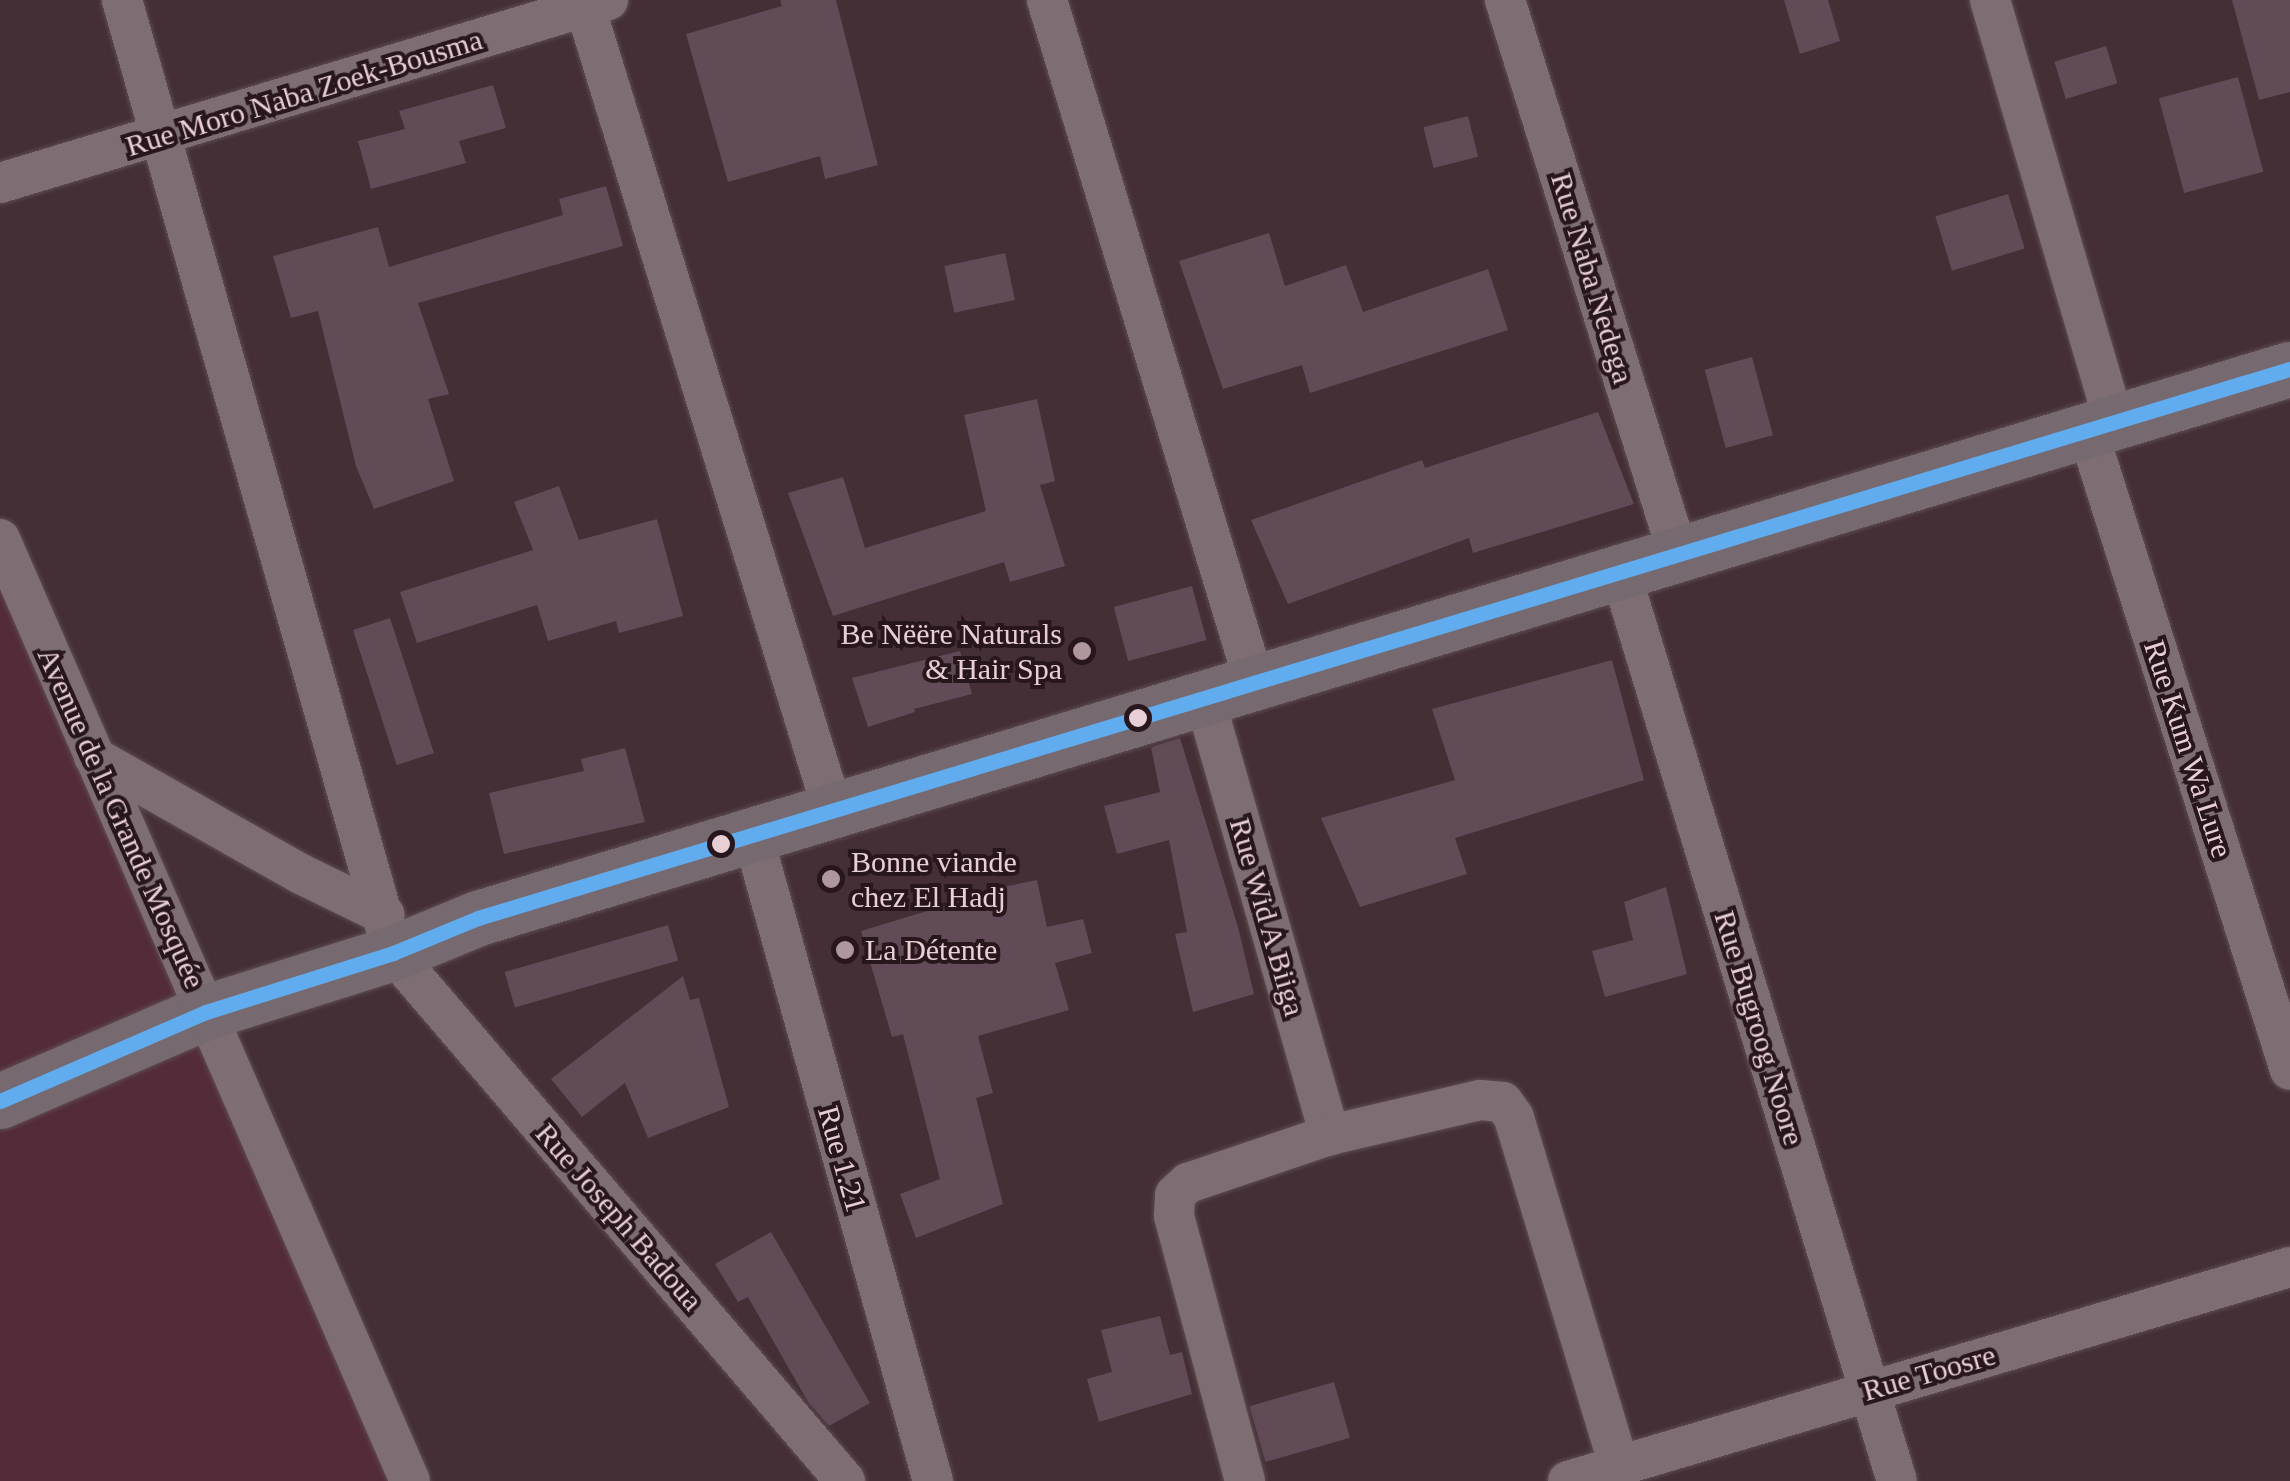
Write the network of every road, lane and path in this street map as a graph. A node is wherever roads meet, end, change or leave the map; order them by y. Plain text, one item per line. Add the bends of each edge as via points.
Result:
1 (122, 0) edge
2 (1047, 0) edge
3 (1505, 0) edge
4 (1990, 0) edge
5 (592, 2) edge
6 (163, 137) junction
7 (0, 183) edge
8 (2290, 369) edge
9 (2100, 425) junction
10 (0, 539) edge
11 (1679, 557) junction
12 (1621, 574) junction
13 (1230, 692) junction
14 (94, 758) junction
15 (833, 811) junction
16 (753, 836) junction
17 (389, 934) junction
18 (206, 1012) junction
19 (2290, 1070) edge
20 (0, 1101) edge
21 (1330, 1135) junction
22 (2290, 1267) edge
23 (1870, 1390) junction
24 (1619, 1466) junction
25 (410, 1481) edge
26 (846, 1481) edge
27 (932, 1481) edge
28 (1245, 1481) edge
29 (1568, 1481) edge
30 (1897, 1481) edge

1 - 6 street
2 - 13 street, Rue Wid A Biiga
3 - 11 street, Rue Naba Nedega
4 - 9 street, Rue Kum Wa Lure
5 - 6 street, Rue Moro Naba Zoek-Bousma
5 - 15 street
6 - 7 street, Rue Moro Naba Zoek-Bousma
6 - 17 street
8 - 9 main road
9 - 11 main road
9 - 19 street, Rue Kum Wa Lure
10 - 14 street, Avenue de la Grande Mosquée
11 - 12 main road
12 - 13 main road
12 - 23 street, Rue Bugroog Noore
13 - 15 main road
13 - 21 street, Rue Wid A Biiga
14 - 17 street via 301,874
14 - 18 street, Avenue de la Grande Mosquée
15 - 16 main road
16 - 17 main road via 478,918
16 - 27 street, Rue 1.21
17 - 18 main road
17 - 26 street, Rue Joseph Badoua
18 - 20 main road
18 - 25 street, Avenue de la Grande Mosquée
21 - 24 street via 1480,1100 1503,1102 1514,1118
21 - 28 street via 1188,1183 1175,1195 1174,1216
22 - 23 street, Rue Toosre
23 - 24 street, Rue Toosre
23 - 30 street, Rue Bugroog Noore
24 - 29 street, Rue Toosre

